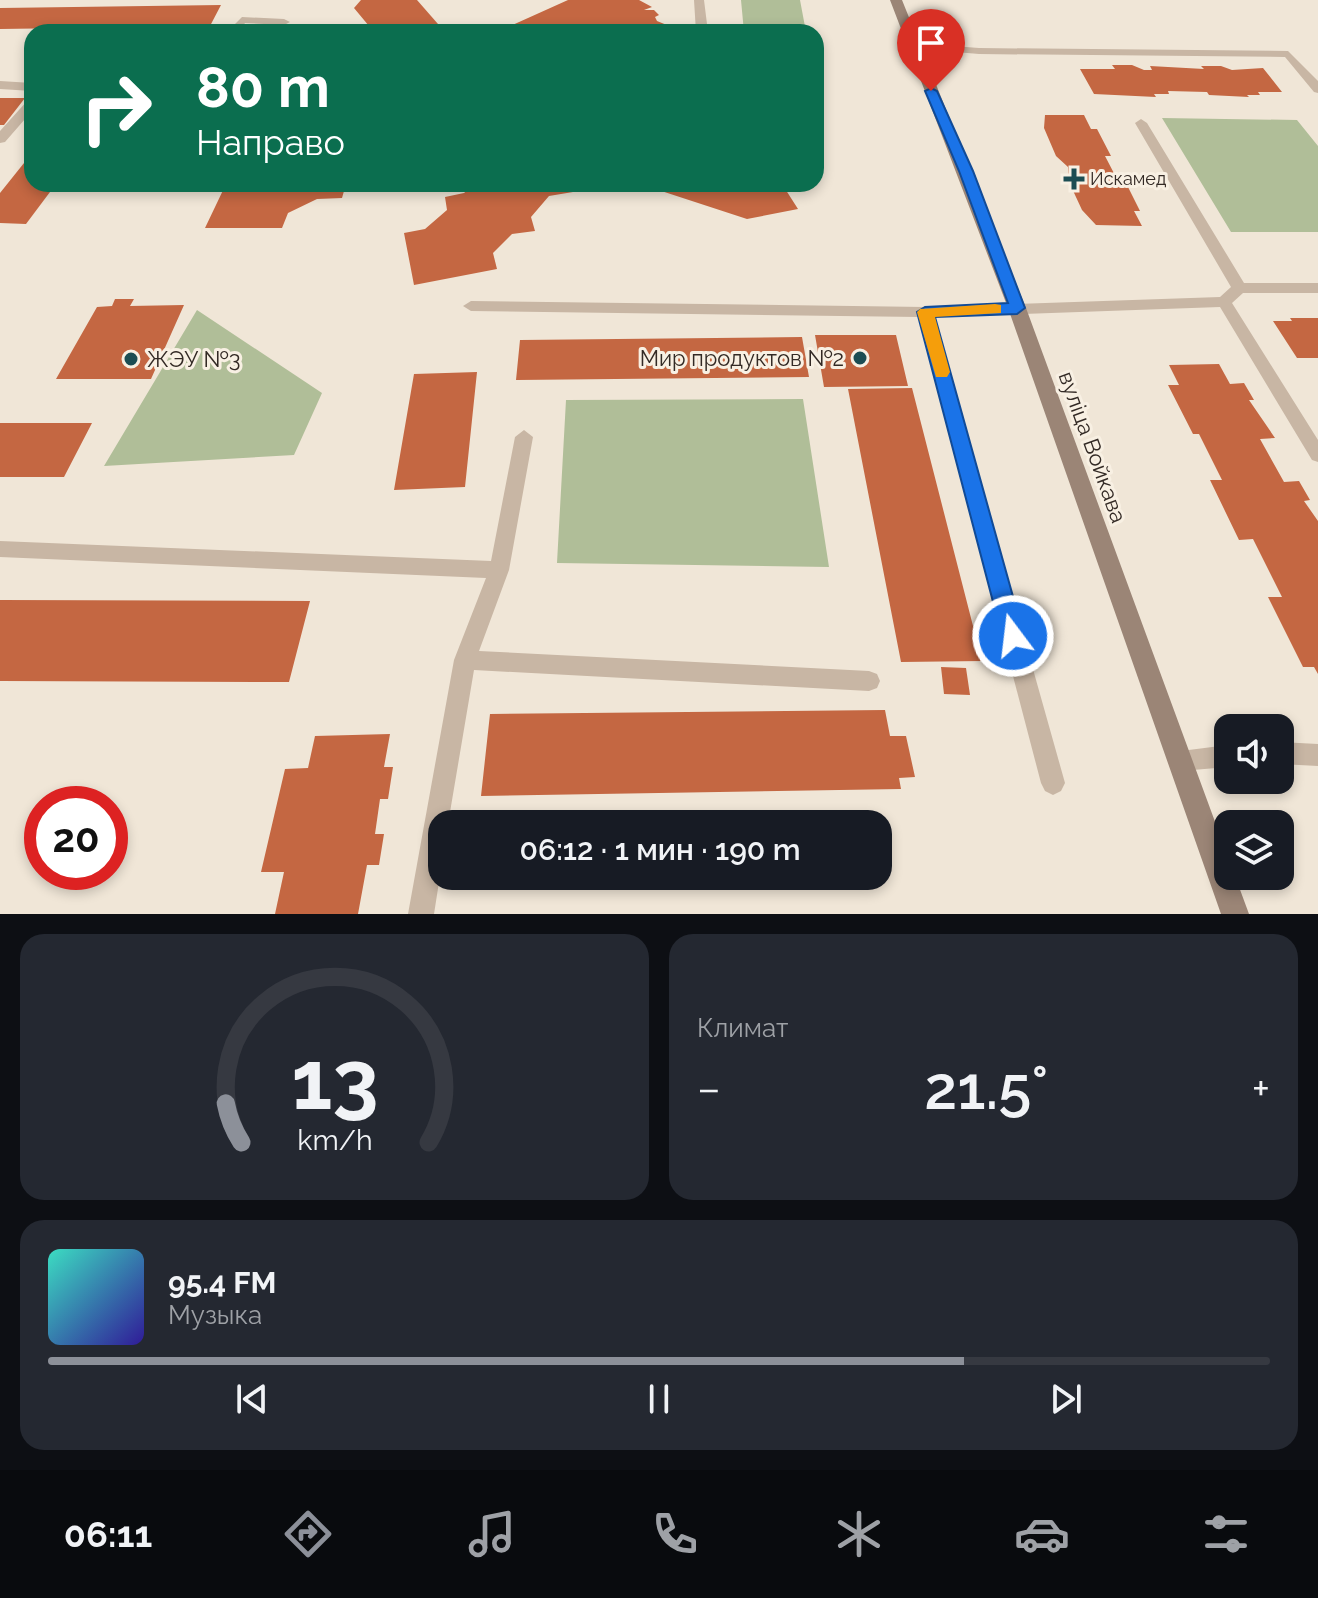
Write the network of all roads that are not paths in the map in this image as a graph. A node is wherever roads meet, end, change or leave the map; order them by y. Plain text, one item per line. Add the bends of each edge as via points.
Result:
1 (699, 0) edge
2 (896, 0) edge
3 (284, 22) dead end
4 (239, 24) edge
5 (701, 24) edge
6 (913, 46) junction
7 (0, 85) edge
8 (24, 86) edge
9 (1318, 89) edge
10 (24, 112) edge
11 (1141, 123) dead end
12 (0, 139) edge
13 (1239, 288) junction
14 (1318, 288) edge
15 (1224, 302) junction
16 (471, 306) dead end
17 (1017, 308) junction
18 (925, 312) junction
19 (524, 437) dead end
20 (1318, 455) edge
21 (0, 549) edge
22 (499, 570) junction
23 (465, 660) junction
24 (869, 681) dead end
25 (1294, 754) edge
26 (1318, 755) edge
27 (1214, 757) edge
28 (1181, 760) junction
29 (1053, 783) dead end
30 (421, 914) edge
31 (1235, 914) edge

1 - 5 lane
2 - 6 main road, вуліца Войкава
3 - 4 lane
6 - 9 lane via 1288,54
6 - 17 main road, вуліца Войкава
7 - 8 lane
10 - 12 lane
11 - 13 lane
13 - 14 lane
13 - 15 lane
15 - 17 lane
15 - 20 lane
16 - 18 lane
17 - 18 lane
17 - 28 main road, вуліца Войкава
18 - 29 lane
19 - 22 lane
21 - 22 lane
22 - 23 lane
23 - 24 lane
23 - 30 lane
25 - 26 lane
27 - 28 lane
28 - 31 main road, вуліца Войкава

